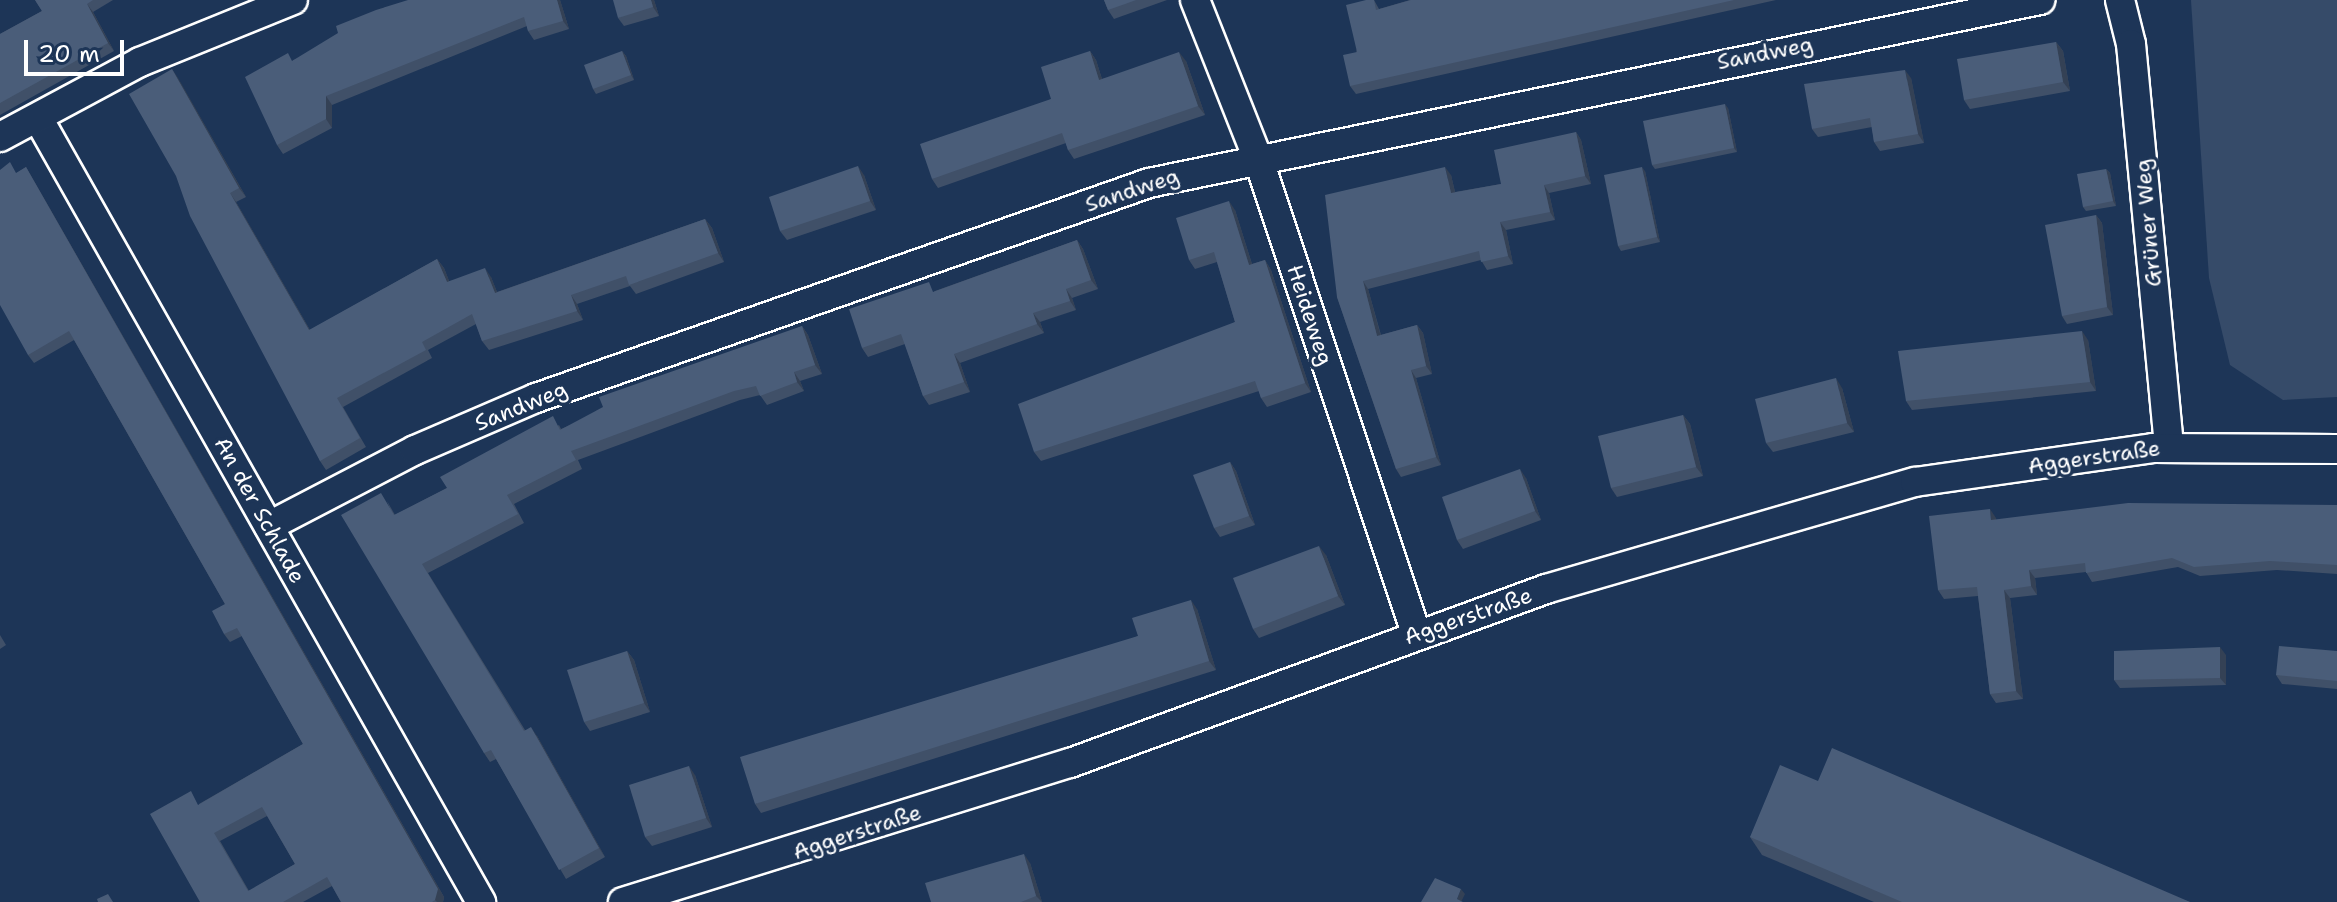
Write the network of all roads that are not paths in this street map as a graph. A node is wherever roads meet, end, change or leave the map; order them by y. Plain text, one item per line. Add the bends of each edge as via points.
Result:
1 (293, 0) edge
2 (1195, 0) edge
3 (2040, 0) edge
4 (2120, 0) edge
5 (38, 118) junction
6 (0, 137) edge
7 (1260, 164) junction
8 (2169, 447) junction
9 (2337, 449) edge
10 (269, 526) junction
11 (1416, 634) junction
12 (481, 902) edge
13 (623, 902) edge

1 - 5 street via 140,62
2 - 7 street, Heideweg
3 - 7 street, Sandweg via 1688,67
4 - 8 street, Grüner Weg via 2131,44
5 - 6 street
5 - 10 street, An der Schlade
7 - 10 street, Sandweg via 1149,183 536,398 415,450
7 - 11 street, Heideweg
8 - 9 street, Aggerstraße
8 - 11 street, Aggerstraße via 1915,482
10 - 12 street, An der Schlade
11 - 13 street, Aggerstraße via 1070,763

